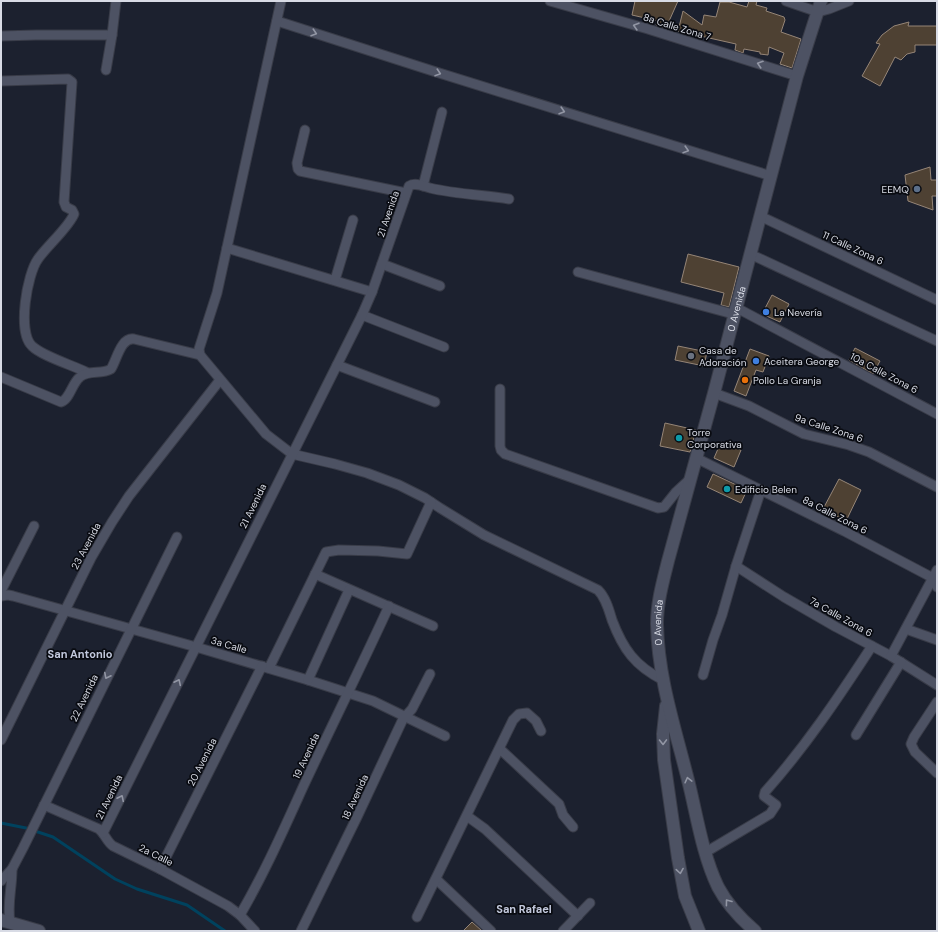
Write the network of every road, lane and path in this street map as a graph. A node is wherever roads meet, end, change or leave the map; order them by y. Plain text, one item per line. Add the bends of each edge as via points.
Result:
1 (116, 1) edge
2 (281, 1) edge
3 (550, 1) edge
4 (786, 1) edge
5 (849, 1) edge
6 (820, 7) edge
7 (277, 21) junction
8 (112, 35) junction
9 (1, 36) edge
10 (106, 70) dead end
11 (797, 76) junction
12 (1, 80) edge
13 (442, 112) dead end
14 (305, 130) dead end
15 (771, 176) junction
16 (423, 186) junction
17 (406, 193) junction
18 (510, 199) dead end
19 (760, 216) junction
20 (353, 220) dead end
21 (227, 248) junction
22 (750, 254) junction
23 (382, 264) junction
24 (578, 272) dead end
25 (335, 280) junction
26 (440, 286) dead end
27 (372, 292) junction
28 (937, 300) edge
29 (734, 311) junction
30 (362, 315) junction
31 (937, 341) edge
32 (444, 347) dead end
33 (200, 356) junction
34 (337, 365) junction
35 (86, 372) junction
36 (1, 377) edge
37 (220, 380) junction
38 (500, 389) dead end
39 (714, 393) junction
40 (435, 402) dead end
41 (937, 414) edge
42 (292, 454) junction
43 (696, 458) junction
44 (689, 480) junction
45 (937, 487) edge
46 (761, 490) junction
47 (431, 502) junction
48 (34, 526) dead end
49 (177, 536) dead end
50 (736, 566) junction
51 (315, 574) junction
52 (935, 574) edge
53 (937, 587) edge
54 (349, 590) junction
55 (1, 591) edge
56 (1, 596) edge
57 (389, 606) junction
58 (66, 610) junction
59 (433, 626) dead end
60 (132, 629) junction
61 (906, 630) junction
62 (937, 640) edge
63 (872, 646) junction
64 (196, 647) junction
65 (891, 656) junction
66 (901, 662) junction
67 (266, 667) junction
68 (430, 674) dead end
69 (704, 675) dead end
70 (308, 680) junction
71 (664, 685) junction
72 (937, 685) edge
73 (348, 694) junction
74 (937, 702) edge
75 (405, 718) junction
76 (541, 731) dead end
77 (856, 735) dead end
78 (445, 736) dead end
79 (1, 740) edge
80 (500, 749) junction
81 (937, 773) edge
82 (42, 809) junction
83 (467, 816) junction
84 (573, 827) dead end
85 (103, 833) junction
86 (706, 852) junction
87 (160, 868) junction
88 (12, 869) junction
89 (436, 879) junction
90 (1, 881) edge
91 (590, 903) dead end
92 (240, 915) junction
93 (578, 916) junction
94 (417, 917) dead end
95 (5, 922) edge
96 (39, 931) edge
97 (256, 931) edge
98 (302, 931) edge
99 (491, 931) edge
100 (563, 931) edge
101 (699, 931) edge
102 (755, 931) edge

1 - 8 street
2 - 7 street
11 -> 3 street, 8a Calle Zona 7
4 - 6 street
5 - 6 street via 829,10
6 - 11 street, 0 Avenida
7 -> 15 street
7 - 21 street
8 - 9 street
8 - 10 street
11 - 15 street, 0 Avenida
12 - 35 street via 68,78 72,82 64,202 74,214 38,259 31,272 26,300 25,332 28,342 38,351
13 - 16 street
14 - 17 street via 297,163 300,171
15 - 19 street, 0 Avenida
16 - 17 street, 21 Avenida via 411,185
16 - 18 street
17 - 23 street, 21 Avenida
19 - 22 street, 0 Avenida
19 - 28 street, 11 Calle Zona 6
20 - 25 street
21 - 25 street
21 - 33 street via 217,293 199,349
22 - 29 street, 0 Avenida
22 - 31 street
23 - 26 street
23 - 27 street, 21 Avenida
24 - 29 street, 10a Calle Zona 6
25 - 27 street
27 - 30 street, 21 Avenida
29 - 39 street, 0 Avenida
29 - 41 street, 10a Calle Zona 6
30 - 32 street
30 - 34 street, 21 Avenida
33 - 35 street via 131,338 124,342 109,370
33 - 37 street
34 - 40 street
34 - 42 street, 21 Avenida
35 - 36 street via 76,380 66,399 61,402
37 - 42 street via 266,434
37 - 58 street, 23 Avenida via 129,496 99,544
38 - 44 street via 500,446 505,454 658,508 666,505
39 - 43 street, 0 Avenida
39 - 45 street, 9a Calle Zona 6 via 744,404 804,434 869,452
42 - 47 street via 367,473 399,485
42 - 64 street, 21 Avenida
43 - 44 street, 0 Avenida
43 - 46 street, 8a Calle Zona 6
44 - 71 street, 0 Avenida via 658,609 658,644
46 - 50 street
46 - 52 street, 8a Calle Zona 6
47 - 51 street, 20 Avenida via 407,554 328,551
47 - 71 street via 484,534 598,590 606,601 616,630 632,659
48 - 55 street
49 - 60 street, 22 Avenida
50 - 63 street, 7a Calle Zona 6 via 836,628
50 - 69 street
51 - 54 street
51 - 67 street, 20 Avenida
52 - 53 street
52 - 61 street
54 - 57 street
54 - 70 street
56 - 58 street, 3a Calle via 13,596
57 - 59 street
57 - 73 street, 19 Avenida
58 - 60 street, 3a Calle
58 - 79 street, 23 Avenida
60 - 64 street, 3a Calle
60 -> 82 street, 22 Avenida
61 - 62 street
61 - 65 street
63 - 65 street, 7a Calle Zona 6
63 - 86 street via 830,710 786,769 765,792 764,796 776,805 770,814
64 - 67 street, 3a Calle
85 -> 64 street, 21 Avenida
65 - 66 street, 7a Calle Zona 6
66 - 72 street, 7a Calle Zona 6
66 - 77 street
67 - 70 street, 3a Calle
67 - 87 street, 20 Avenida
68 - 75 street, 18 Avenida
70 - 73 street, 3a Calle
86 -> 71 street, 0 Avenida
71 -> 101 street, 0 Avenida via 664,760 685,896
73 - 75 street, 3a Calle via 373,701
73 - 92 street, 19 Avenida via 274,852
74 - 81 street via 911,744
75 - 78 street, 3a Calle
75 - 98 street, 18 Avenida
76 - 80 street via 529,715 518,714
80 - 83 street
80 - 84 street via 559,804 563,816
82 - 85 street, 2a Calle via 99,829
82 - 88 street, 22 Avenida
83 - 89 street
83 - 93 street via 479,823
85 - 87 street, 2a Calle via 113,846
102 -> 86 street, 0 Avenida via 739,916 721,891
87 - 92 street, 2a Calle
88 - 90 street, 22 Avenida
88 - 95 street, 22 Avenida
89 - 94 street
89 - 99 street
91 - 93 street
92 - 97 street, 2a Calle
93 - 100 street
95 - 96 street

